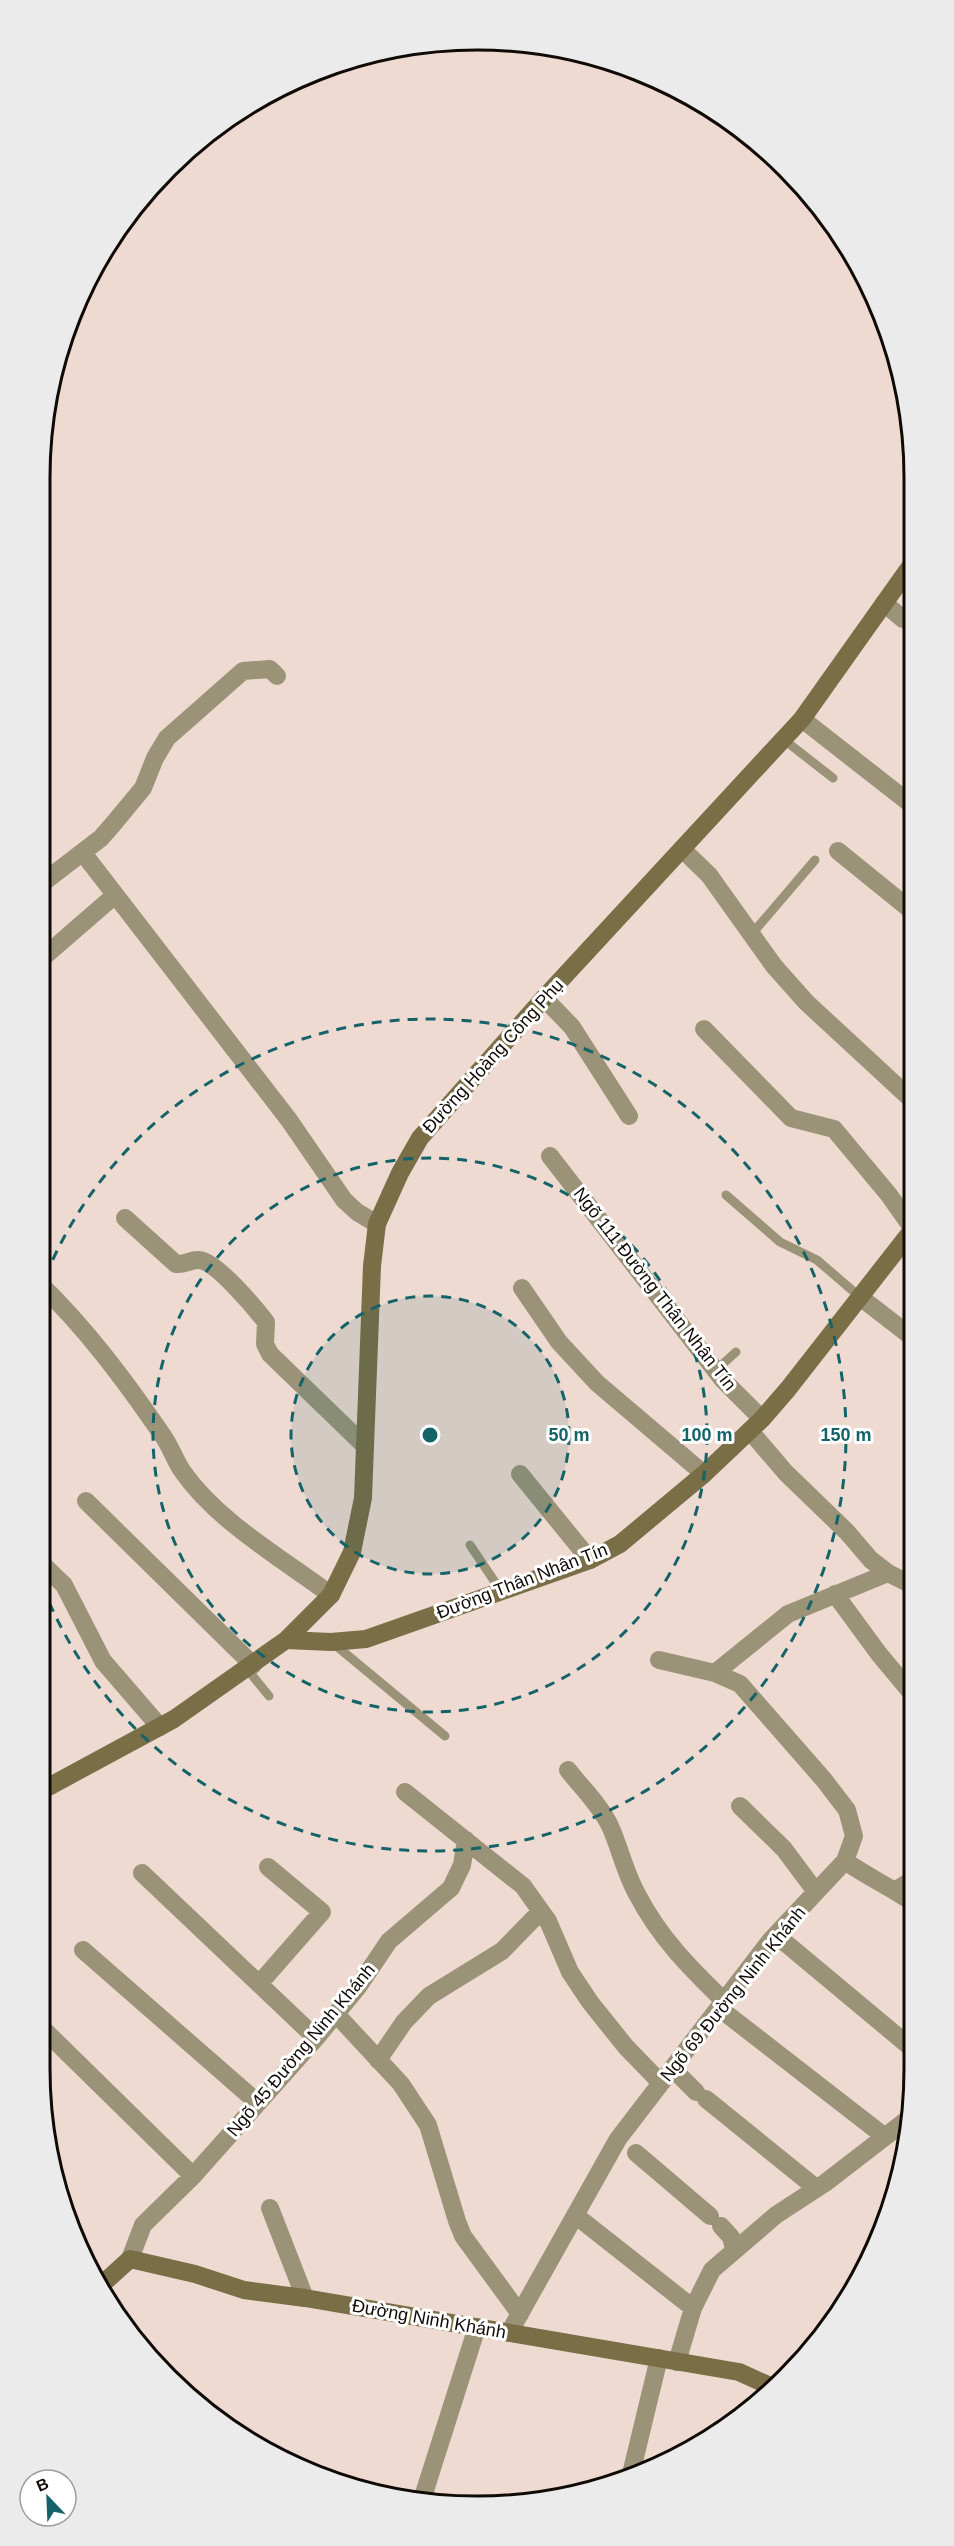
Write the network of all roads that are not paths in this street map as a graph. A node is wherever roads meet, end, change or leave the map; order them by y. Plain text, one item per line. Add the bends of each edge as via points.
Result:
1 (904, 575) edge
2 (884, 603) junction
3 (903, 619) dead end
4 (277, 676) dead end
5 (802, 718) junction
6 (783, 739) junction
7 (833, 778) dead end
8 (904, 799) edge
9 (682, 849) junction
10 (838, 851) dead end
11 (83, 853) junction
12 (815, 860) dead end
13 (50, 877) edge
14 (114, 896) junction
15 (904, 905) edge
16 (751, 934) junction
17 (50, 951) edge
18 (544, 998) junction
19 (704, 1029) dead end
20 (904, 1093) edge
21 (629, 1116) dead end
22 (550, 1156) dead end
23 (726, 1195) dead end
24 (904, 1216) edge
25 (125, 1218) dead end
26 (377, 1224) junction
27 (904, 1241) edge
28 (522, 1288) dead end
29 (50, 1294) edge
30 (860, 1297) junction
31 (904, 1331) edge
32 (736, 1352) dead end
33 (716, 1370) junction
34 (756, 1425) junction
35 (365, 1446) junction
36 (520, 1474) dead end
37 (705, 1474) junction
38 (86, 1501) dead end
39 (470, 1545) dead end
40 (590, 1560) junction
41 (50, 1572) edge
42 (888, 1574) junction
43 (904, 1581) edge
44 (501, 1591) junction
45 (835, 1594) junction
46 (331, 1595) junction
47 (286, 1640) junction
48 (331, 1642) junction
49 (659, 1660) dead end
50 (250, 1667) junction
51 (715, 1673) junction
52 (904, 1684) edge
53 (269, 1696) dead end
54 (160, 1727) junction
55 (445, 1736) dead end
56 (568, 1770) dead end
57 (50, 1782) edge
58 (405, 1792) dead end
59 (740, 1806) dead end
60 (466, 1840) junction
61 (845, 1861) junction
62 (268, 1867) dead end
63 (142, 1873) dead end
64 (904, 1885) edge
65 (896, 1890) junction
66 (816, 1892) junction
67 (904, 1896) edge
68 (541, 1911) junction
69 (776, 1935) junction
70 (83, 1950) dead end
71 (259, 1984) junction
72 (722, 2004) junction
73 (336, 2014) junction
74 (50, 2036) edge
75 (316, 2038) junction
76 (904, 2042) edge
77 (378, 2060) junction
78 (673, 2068) junction
79 (661, 2083) junction
80 (258, 2103) junction
81 (901, 2124) edge
82 (884, 2136) junction
83 (636, 2153) dead end
84 (193, 2176) junction
85 (816, 2188) junction
86 (270, 2208) dead end
87 (575, 2215) junction
88 (734, 2249) junction
89 (130, 2259) junction
90 (106, 2281) edge
91 (305, 2298) junction
92 (693, 2308) junction
93 (519, 2314) junction
94 (477, 2327) junction
95 (509, 2333) junction
96 (668, 2360) junction
97 (766, 2384) edge
98 (634, 2467) edge
99 (424, 2493) edge

1 - 2 street, Đường Hoàng Công Phụ
2 - 3 street
2 - 5 street, Đường Hoàng Công Phụ
4 - 11 street via 270,669 243,671 167,738 143,788 101,838
5 - 6 street, Đường Hoàng Công Phụ
5 - 8 street
6 - 7 lane
6 - 9 street, Đường Hoàng Công Phụ
9 - 16 street via 709,875
9 - 18 street, Đường Hoàng Công Phụ
10 - 15 street
11 - 13 street
11 - 14 street
12 - 16 lane
14 - 17 street
14 - 26 street via 289,1120 344,1200
16 - 20 street via 806,1002
18 - 21 street via 572,1027
18 - 26 street, Đường Hoàng Công Phụ via 420,1138
19 - 24 street via 791,1118 834,1129
22 - 33 street, Ngõ 111 Đường Thân Nhân Tín
23 - 30 lane via 780,1242 818,1260
25 - 35 street via 176,1264 203,1260 222,1273 266,1322 265,1344 270,1354
26 - 35 street, Đường Hoàng Công Phụ
27 - 30 street, Đường Thân Nhân Tín
28 - 37 street via 559,1342 597,1383
29 - 46 street via 103,1354 165,1439 183,1472 226,1517
30 - 31 street
30 - 34 street, Đường Thân Nhân Tín
32 - 33 lane
33 - 34 street, Ngõ 111 Đường Thân Nhân Tín
34 - 37 street, Đường Thân Nhân Tín
34 - 42 street, Ngõ 111 Đường Thân Nhân Tín via 786,1473
35 - 46 street, Đường Hoàng Công Phụ via 363,1498 352,1552
36 - 40 street
37 - 40 street, Đường Thân Nhân Tín via 620,1544
38 - 50 street
39 - 44 lane
40 - 44 street, Đường Thân Nhân Tín
41 - 54 street via 64,1586 103,1660
42 - 43 street, Ngõ 111 Đường Thân Nhân Tín
42 - 45 street
44 - 48 street, Đường Thân Nhân Tín via 366,1639
45 - 51 street via 788,1614
45 - 52 street
46 - 47 street, Đường Hoàng Công Phụ
47 - 48 street, Đường Thân Nhân Tín
47 - 50 street
48 - 55 lane
49 - 51 street, Ngõ 69 Đường Ninh Khánh
50 - 53 lane
50 - 54 street
51 - 61 street, Ngõ 69 Đường Ninh Khánh via 740,1684 847,1810 854,1836
54 - 57 street
56 - 72 street via 609,1825 635,1892 659,1932
58 - 60 street
59 - 66 street via 784,1849
60 - 68 street via 524,1886
60 - 73 street, Ngõ 45 Đường Ninh Khánh via 462,1865 451,1888 389,1941
61 - 65 street via 868,1878
61 - 66 street, Ngõ 69 Đường Ninh Khánh
62 - 71 street via 322,1912
63 - 71 street
64 - 65 street
65 - 67 street
66 - 69 street, Ngõ 69 Đường Ninh Khánh
68 - 77 street via 501,1951 429,1996 404,2022
68 - 79 street via 570,1972 590,2002
69 - 72 street, Ngõ 69 Đường Ninh Khánh
69 - 76 street
70 - 80 street
71 - 75 street
72 - 78 street, Ngõ 69 Đường Ninh Khánh
72 - 82 street
73 - 75 street, Ngõ 45 Đường Ninh Khánh
73 - 77 street
74 - 84 street
75 - 80 street, Ngõ 45 Đường Ninh Khánh
77 - 93 street via 401,2084 428,2125 463,2236
78 - 79 street, Ngõ 69 Đường Ninh Khánh
78 - 85 street
79 - 87 street, Ngõ 69 Đường Ninh Khánh via 618,2139
80 - 84 street, Ngõ 45 Đường Ninh Khánh
81 - 82 street
82 - 85 street
83 - 88 street via 716,2221 731,2237
84 - 89 street, Ngõ 45 Đường Ninh Khánh via 143,2226
85 - 88 street
86 - 91 street
87 - 92 street
87 - 93 street, Ngõ 69 Đường Ninh Khánh
88 - 92 street via 712,2271
89 - 90 street
89 - 91 street, Đường Ninh Khánh via 244,2290
91 - 94 street, Đường Ninh Khánh
92 - 96 street
93 - 95 street, Ngõ 69 Đường Ninh Khánh
94 - 95 street, Đường Ninh Khánh
94 - 99 street
95 - 96 street, Đường Ninh Khánh
96 - 97 street, Đường Ninh Khánh via 739,2372
96 - 98 street

